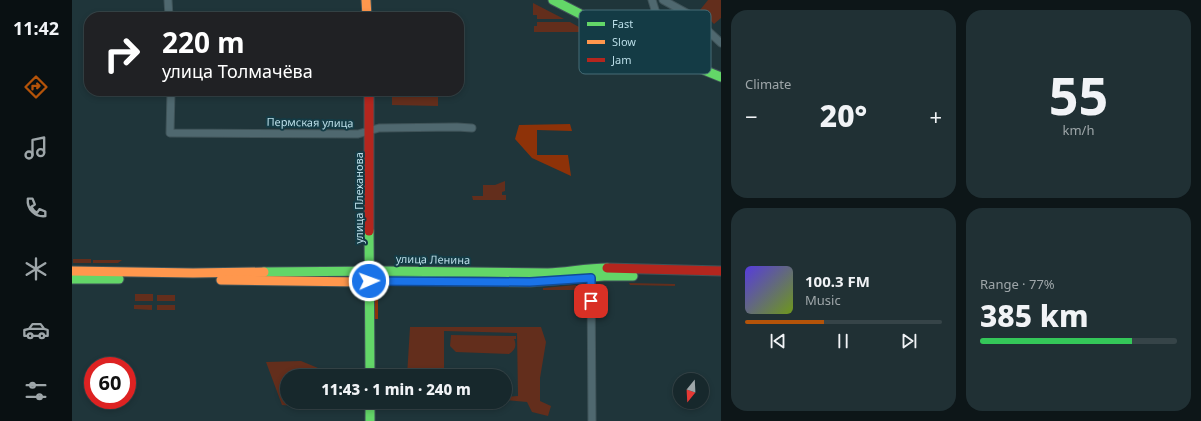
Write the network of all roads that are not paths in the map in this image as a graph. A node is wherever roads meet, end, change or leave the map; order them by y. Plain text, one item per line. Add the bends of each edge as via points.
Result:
1 (168, 0) edge
2 (366, 0) edge
3 (553, 0) edge
4 (652, 0) edge
5 (663, 0) edge
6 (655, 10) edge
7 (681, 10) edge
8 (169, 12) edge
9 (367, 12) edge
10 (579, 14) edge
11 (711, 34) edge
12 (721, 43) edge
13 (711, 73) edge
14 (721, 77) edge
15 (171, 96) edge
16 (369, 96) edge
17 (472, 128) dead end
18 (369, 131) junction
19 (72, 271) edge
20 (721, 271) edge
21 (591, 273) junction
22 (369, 276) junction
23 (721, 278) edge
24 (72, 279) edge
25 (370, 369) edge
26 (370, 409) edge
27 (370, 421) edge
28 (592, 421) edge

1 - 8 street
2 - 9 main road
3 - 10 main road
4 - 6 street
5 - 7 street
11 - 12 street
13 - 14 main road
15 - 18 street, Пермская улица via 170,133 358,134
16 - 18 main road, улица Плеханова
17 - 18 street, Пермская улица via 378,128
18 - 22 main road, улица Плеханова
19 - 22 main road, улица Ленина
20 - 21 main road, улица Ленина via 611,268
21 - 22 main road, улица Ленина via 530,282
21 - 23 main road, улица Ленина
21 - 28 street
22 - 24 main road, улица Ленина via 347,282
22 - 25 main road, улица Плеханова
26 - 27 main road

